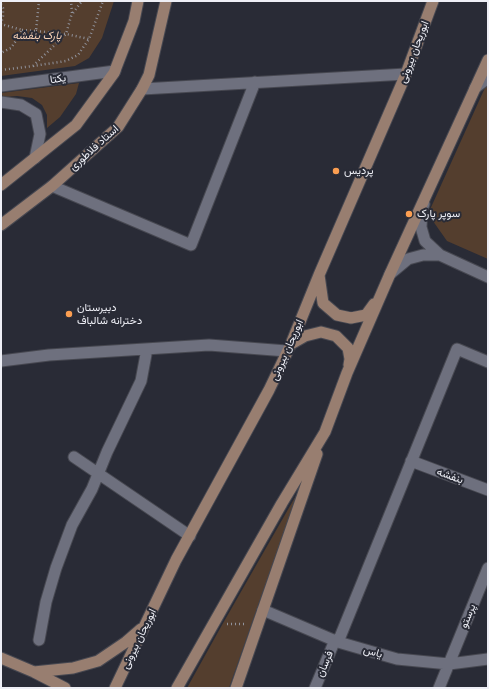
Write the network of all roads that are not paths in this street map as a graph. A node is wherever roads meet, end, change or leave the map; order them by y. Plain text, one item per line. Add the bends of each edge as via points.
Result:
1 (138, 1) edge
2 (166, 1) edge
3 (433, 1) edge
4 (488, 60) edge
5 (115, 71) junction
6 (406, 74) junction
7 (488, 78) edge
8 (256, 82) junction
9 (1, 86) edge
10 (475, 88) junction
11 (142, 89) junction
12 (1, 102) edge
13 (34, 158) junction
14 (1, 185) edge
15 (52, 186) junction
16 (428, 191) junction
17 (1, 225) edge
18 (440, 255) junction
19 (390, 274) junction
20 (319, 275) junction
21 (488, 277) edge
22 (381, 296) junction
23 (289, 348) junction
24 (147, 349) junction
25 (1, 361) edge
26 (488, 362) edge
27 (347, 373) junction
28 (325, 432) junction
29 (74, 457) dead end
30 (412, 461) junction
31 (98, 474) junction
32 (488, 490) edge
33 (190, 536) junction
34 (488, 568) edge
35 (263, 610) junction
36 (145, 626) junction
37 (39, 640) dead end
38 (337, 641) junction
39 (1, 658) edge
40 (488, 659) edge
41 (449, 664) junction
42 (34, 672) junction
43 (65, 688) edge
44 (114, 688) edge
45 (177, 688) edge
46 (236, 688) edge
47 (315, 688) edge
48 (439, 688) edge

1 - 5 main road via 134,21
2 - 11 main road, استاد فلاطوری via 149,75
3 - 6 main road, ابوریحان بیرونی
4 - 10 main road
5 - 9 street, یکتا
5 - 13 main road via 76,125
6 - 8 street
6 - 20 main road, ابوریحان بیرونی
7 - 10 street
8 - 11 street
8 - 15 street via 191,245
10 - 16 main road
11 - 15 main road, استاد فلاطوری via 118,127
12 - 13 street via 21,105 36,114 40,134
13 - 14 main road
15 - 17 main road, استاد فلاطوری
16 - 18 street via 422,209 421,227 425,241
16 - 19 main road
18 - 19 street via 423,255 408,259
18 - 21 street
19 - 22 main road
20 - 22 main road via 323,302 337,315 351,318 366,315
20 - 23 main road, ابوریحان بیرونی
22 - 27 main road
23 - 24 street via 209,345
23 - 27 main road via 305,336 321,332 336,336 348,348 350,359
23 - 33 main road, ابوریحان بیرونی
24 - 25 street
24 - 31 street via 141,381
26 - 30 street, فرسان via 457,349
27 - 28 main road
28 - 35 main road
28 - 45 main road
29 - 31 street
30 - 32 street, بنفشه
30 - 38 street, فرسان
31 - 33 street
31 - 37 street via 66,539 46,602
33 - 36 main road, ابوریحان بیرونی
34 - 41 street, پرستو
35 - 38 street, یاس
35 - 46 main road
36 - 42 main road via 98,661 73,668
36 - 44 main road, ابوریحان بیرونی
38 - 41 street, یاس via 397,659
38 - 47 street, فرسان
39 - 42 main road
40 - 41 street, یاس
41 - 48 street, پرستو
42 - 43 main road

